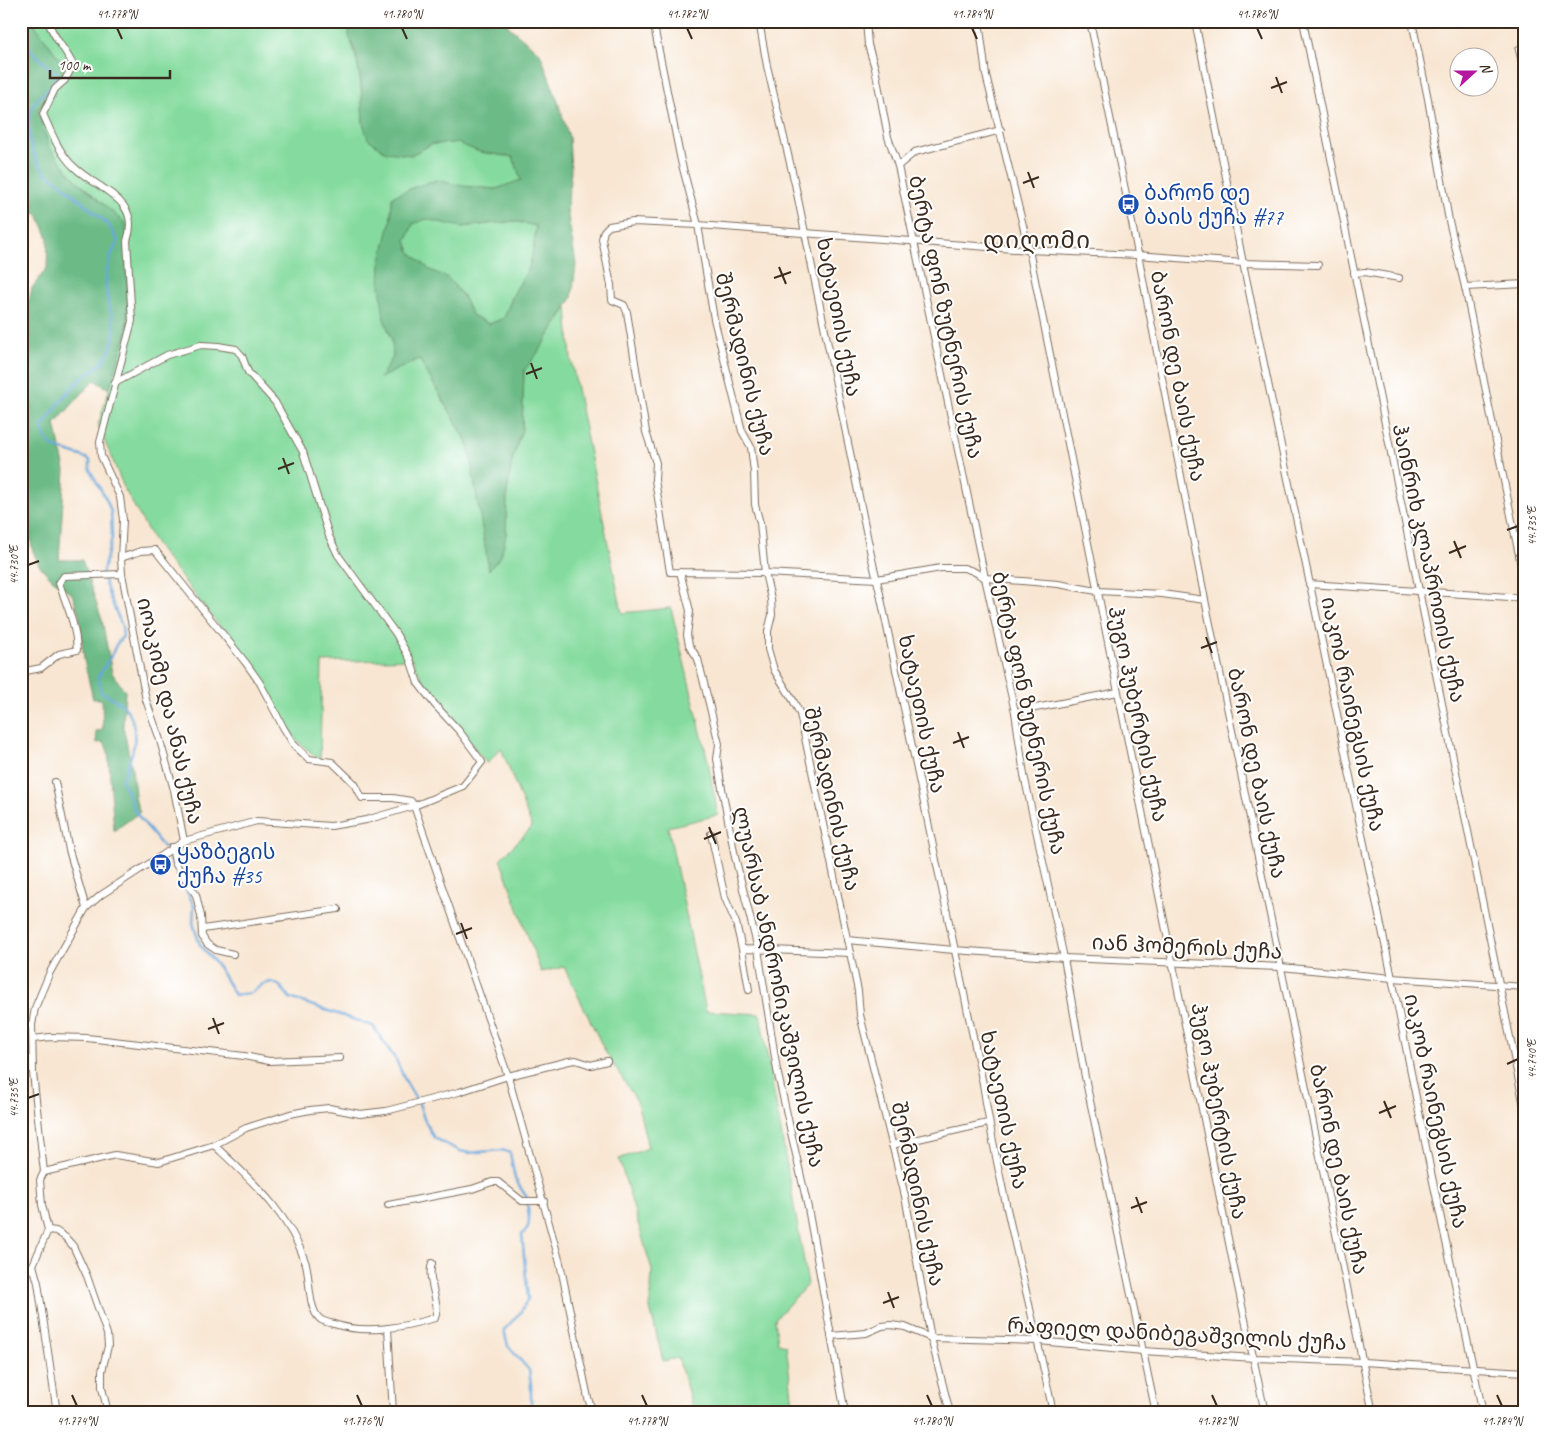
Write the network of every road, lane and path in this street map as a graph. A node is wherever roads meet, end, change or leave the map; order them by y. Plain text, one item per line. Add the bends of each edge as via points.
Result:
1 (48, 21) edge
2 (653, 21) edge
3 (759, 21) edge
4 (866, 21) edge
5 (979, 21) edge
6 (1090, 21) edge
7 (1195, 21) edge
8 (1302, 21) edge
9 (1412, 21) edge
10 (1519, 50) dead end
11 (1525, 74) edge
12 (1001, 130) junction
13 (898, 166) junction
14 (698, 225) junction
15 (805, 232) junction
16 (913, 241) junction
17 (1029, 250) junction
18 (1137, 255) junction
19 (1243, 263) junction
20 (1318, 265) dead end
21 (1354, 273) junction
22 (1399, 278) dead end
23 (1525, 284) edge
24 (1465, 287) junction
25 (115, 383) junction
26 (121, 558) junction
27 (680, 572) junction
28 (765, 573) junction
29 (122, 574) junction
30 (985, 578) junction
31 (877, 579) junction
32 (1310, 584) junction
33 (1525, 585) edge
34 (1096, 591) junction
35 (1418, 592) junction
36 (1525, 598) edge
37 (1205, 600) junction
38 (21, 672) edge
39 (1118, 692) junction
40 (1015, 712) junction
41 (56, 782) dead end
42 (414, 806) junction
43 (711, 834) dead end
44 (184, 841) junction
45 (172, 848) junction
46 (86, 908) junction
47 (338, 909) dead end
48 (203, 929) junction
49 (847, 940) junction
50 (742, 949) junction
51 (758, 949) junction
52 (954, 950) junction
53 (850, 953) junction
54 (233, 954) dead end
55 (1064, 958) junction
56 (1172, 963) junction
57 (1281, 967) junction
58 (1392, 978) junction
59 (1500, 985) junction
60 (1525, 987) edge
61 (749, 990) dead end
62 (21, 1024) edge
63 (32, 1025) junction
64 (33, 1038) junction
65 (340, 1058) dead end
66 (607, 1061) dead end
67 (508, 1076) junction
68 (1525, 1112) edge
69 (988, 1123) junction
70 (214, 1145) junction
71 (892, 1145) junction
72 (44, 1172) junction
73 (541, 1201) junction
74 (388, 1205) dead end
75 (48, 1230) junction
76 (432, 1263) dead end
77 (33, 1265) junction
78 (21, 1280) edge
79 (388, 1328) junction
80 (831, 1336) junction
81 (931, 1338) junction
82 (1039, 1341) junction
83 (1143, 1351) junction
84 (1255, 1358) junction
85 (1363, 1362) junction
86 (1474, 1369) junction
87 (1525, 1372) edge
88 (57, 1413) edge
89 (108, 1413) edge
90 (393, 1413) edge
91 (593, 1413) edge
92 (844, 1413) edge
93 (950, 1413) edge
94 (1053, 1413) edge
95 (1156, 1413) edge
96 (1265, 1413) edge
97 (1373, 1413) edge
98 (1483, 1413) edge

1 - 25 street, იოაკიმე და ანას ქუჩა via 73,65 65,80 54,89 43,114 55,140 73,166 117,198 128,211 132,321
2 - 14 street, შერმადინის ქუჩა via 681,161
3 - 15 street, ხატაეთის ქუჩა
4 - 13 street, ბერტა ფონ ზუტნერის ქუჩა via 868,45 888,137
5 - 12 street, ჰუგო ჰუბერტის ქუჩა via 986,74
6 - 18 street, ბარონ დე ბაის ქუჩა
7 - 19 street, იაკობ რაინეგსის ქუჩა
8 - 21 street, ჰაინრიხ კლაპროთის ქუჩა
9 - 24 street via 1449,221
10 - 11 street
12 - 13 street via 915,152
12 - 17 street, ჰუგო ჰუბერტის ქუჩა
13 - 16 street, ბერტა ფონ ზუტნერის ქუჩა
14 - 15 street
14 - 27 street via 633,222 609,226 602,239 612,300 624,305 628,312 646,432 656,463 655,480 670,572
14 - 28 street, შერმადინის ქუჩა via 714,319 742,431 751,448
15 - 16 street
15 - 31 street, ხატაეთის ქუჩა
16 - 17 street
16 - 30 street, ბერტა ფონ ზუტნერის ქუჩა
17 - 18 street
17 - 34 street, ჰუგო ჰუბერტის ქუჩა
18 - 19 street
18 - 37 street, ბარონ დე ბაის ქუჩა
19 - 20 street
19 - 32 street, იაკობ რაინეგსის ქუჩა
21 - 22 street
21 - 35 street, ჰაინრიხ კლაპროთის ქუჩა
23 - 24 street
24 - 33 street
25 - 26 street, იოაკიმე და ანას ქუჩა via 100,442 101,456 120,498 123,520
25 - 42 street via 167,355 201,345 218,346 236,350 248,372 275,402 303,452 338,555 396,634 410,659 418,683 482,762 463,786
26 - 29 street, იოაკიმე და ანას ქუჩა
26 - 42 street via 155,550 246,663 294,745 309,758 332,762 355,784 362,798 393,798 411,801
27 - 28 street
27 - 51 street, ლუარსაბ ანდრონიკაშვილის ქუჩა via 690,611 687,636 698,658 711,708 735,857
28 - 31 street
28 - 49 street, შერმადინის ქუჩა via 771,607 768,649 774,670 800,714
29 - 38 street via 64,576 59,583 71,612 77,650 59,654 41,668
29 - 44 street, იოაკიმე და ანას ქუჩა via 146,700 174,790
30 - 31 street via 964,568 941,568
30 - 34 street via 1058,584
30 - 40 street, ბერტა ფონ ზუტნერის ქუჩა
31 - 52 street, ხატაეთის ქუჩა
32 - 35 street
32 - 58 street, იაკობ რაინეგსის ქუჩა
34 - 37 street
34 - 39 street, ჰუგო ჰუბერტის ქუჩა
35 - 36 street
35 - 59 street, ჰაინრიხ კლაპროთის ქუჩა
37 - 57 street, ბარონ დე ბაის ქუჩა
39 - 40 street
39 - 56 street, ჰუგო ჰუბერტის ქუჩა
40 - 55 street, ბერტა ფონ ზუტნერის ქუჩა via 1024,774
41 - 46 street via 69,850
42 - 44 street via 331,826 257,820
42 - 67 street
43 - 50 street via 725,898 736,923
44 - 45 street
45 - 46 street
45 - 48 street via 175,863 196,895
46 - 63 street via 50,972 35,1008
47 - 48 street
48 - 54 street via 202,936 207,944
49 - 52 street, იან ჰომერის ქუჩა
49 - 53 street, შერმადინის ქუჩა
50 - 51 street
50 - 61 street
51 - 53 street
51 - 80 street, ლუარსაბ ანდრონიკაშვილის ქუჩა via 777,1070 808,1208
52 - 55 street, იან ჰომერის ქუჩა
52 - 69 street, ხატაეთის ქუჩა
53 - 71 street, შერმადინის ქუჩა via 860,1015
55 - 56 street, იან ჰომერის ქუჩა
55 - 83 street, ბერტა ფონ ზუტნერის ქუჩა via 1085,1077
56 - 57 street, იან ჰომერის ქუჩა
56 - 84 street, ჰუგო ჰუბერტის ქუჩა
57 - 58 street, იან ჰომერის ქუჩა
57 - 85 street, ბარონ დე ბაის ქუჩა
58 - 59 street, იან ჰომერის ქუჩა
58 - 86 street, იაკობ რაინეგსის ქუჩა
59 - 60 street, იან ჰომერის ქუჩა
59 - 68 street, ჰაინრიხ კლაპროთის ქუჩა
62 - 63 street
63 - 64 street
64 - 65 street via 87,1038 269,1061
64 - 72 street via 33,1073
66 - 67 street via 591,1065 569,1061
67 - 70 street via 386,1112 360,1114 330,1108 290,1114 246,1128
67 - 73 street
69 - 71 street
69 - 82 street, ხატაეთის ქუჩა
70 - 72 street via 159,1162 115,1155
70 - 79 street via 255,1184 284,1219 306,1265 315,1313 322,1320 341,1326
71 - 81 street, შერმადინის ქუჩა via 905,1196
72 - 75 street via 40,1180
73 - 74 street via 522,1201 498,1182 492,1182 472,1189
73 - 91 street via 560,1263
75 - 77 street
75 - 89 street via 56,1231 73,1246 107,1334 102,1388
76 - 79 street via 429,1272 437,1312 435,1318
77 - 78 street
77 - 88 street
79 - 90 street
80 - 81 street, რაფიელ დანიბეგაშვილის ქუჩა via 866,1333 891,1325
80 - 92 street, ლუარსაბ ანდრონიკაშვილის ქუჩა
81 - 82 street, რაფიელ დანიბეგაშვილის ქუჩა
81 - 93 street, შერმადინის ქუჩა
82 - 83 street, რაფიელ დანიბეგაშვილის ქუჩა
82 - 94 street, ხატაეთის ქუჩა
83 - 84 street, რაფიელ დანიბეგაშვილის ქუჩა
83 - 95 street, ბერტა ფონ ზუტნერის ქუჩა
84 - 85 street, რაფიელ დანიბეგაშვილის ქუჩა
84 - 96 street, ჰუგო ჰუბერტის ქუჩა
85 - 86 street, რაფიელ დანიბეგაშვილის ქუჩა
85 - 97 street, ბარონ დე ბაის ქუჩა
86 - 87 street, რაფიელ დანიბეგაშვილის ქუჩა
86 - 98 street, იაკობ რაინეგსის ქუჩა

